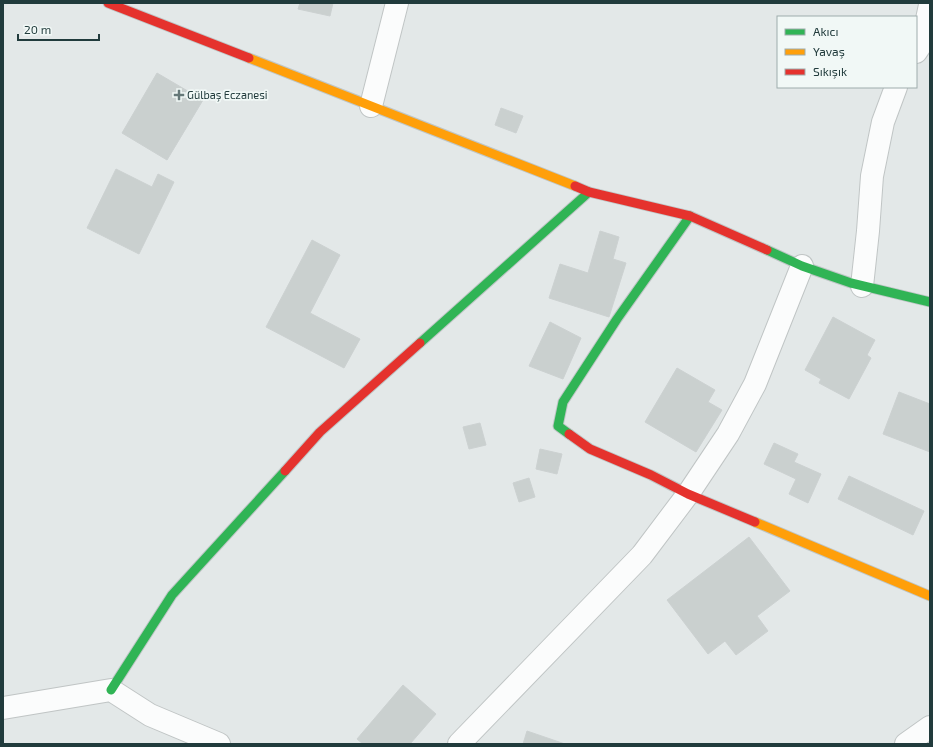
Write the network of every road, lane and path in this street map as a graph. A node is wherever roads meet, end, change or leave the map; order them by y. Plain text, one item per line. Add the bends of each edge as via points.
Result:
1 (108, 3) edge
2 (397, 3) edge
3 (930, 5) edge
4 (917, 50) edge
5 (896, 88) edge
6 (371, 106) junction
7 (589, 192) junction
8 (690, 216) junction
9 (802, 266) junction
10 (862, 286) junction
11 (930, 302) edge
12 (688, 494) junction
13 (930, 596) edge
14 (111, 690) junction
15 (3, 708) edge
16 (930, 727) edge
17 (219, 744) edge
18 (459, 744) edge
19 (906, 744) edge

1 - 6 street
2 - 6 street
3 - 4 street via 922,43
5 - 10 street via 884,122 872,176
6 - 7 street
7 - 8 street
7 - 14 street via 320,432 172,595
8 - 9 street
8 - 12 street via 617,319 563,402 558,426 590,449 652,475
9 - 10 street
9 - 12 street via 755,384 728,434
10 - 11 street
12 - 13 street
12 - 18 street via 642,555
14 - 15 street
14 - 17 street via 150,715
16 - 19 street

